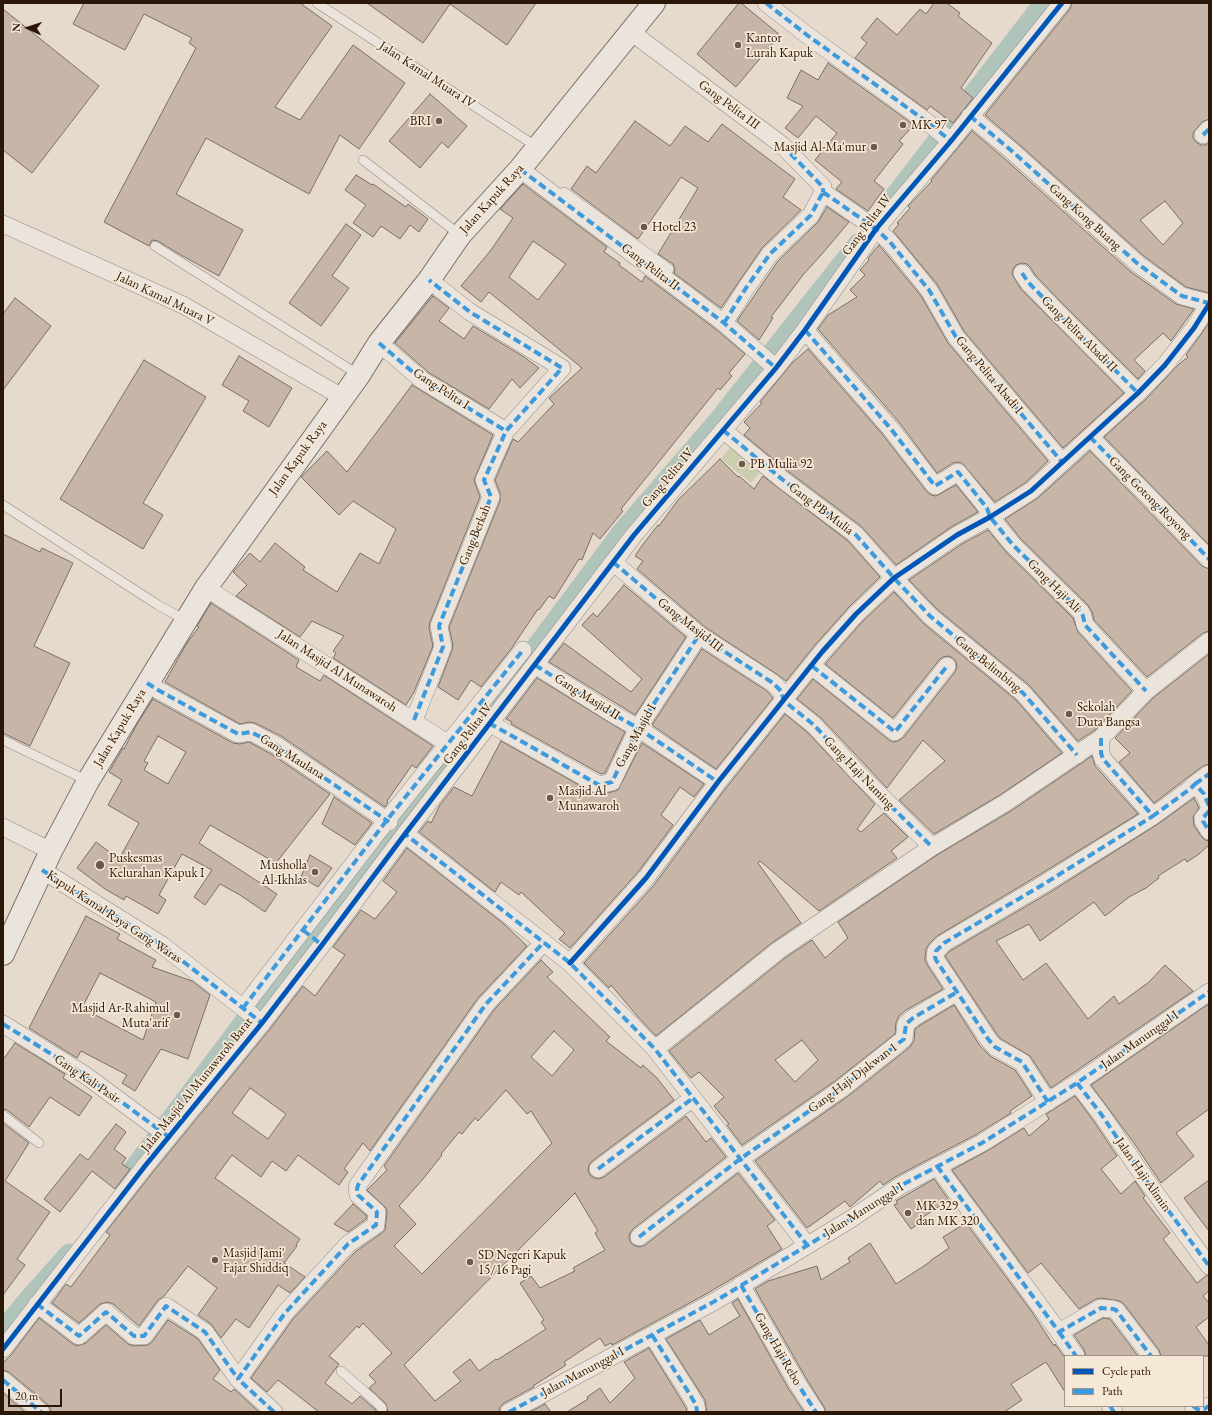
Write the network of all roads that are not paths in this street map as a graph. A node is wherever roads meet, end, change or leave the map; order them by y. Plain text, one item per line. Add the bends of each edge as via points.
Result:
1 (317, 3) edge
2 (654, 3) edge
3 (766, 3) edge
4 (1062, 3) edge
5 (631, 32) junction
6 (970, 116) junction
7 (949, 139) junction
8 (527, 159) junction
9 (363, 160) dead end
10 (823, 192) junction
11 (3, 224) edge
12 (872, 227) junction
13 (460, 235) junction
14 (155, 246) dead end
15 (668, 269) dead end
16 (1022, 273) dead end
17 (429, 280) junction
18 (1209, 304) edge
19 (724, 323) junction
20 (805, 330) junction
21 (379, 344) junction
22 (774, 366) junction
23 (359, 375) junction
24 (1138, 393) junction
25 (342, 397) junction
26 (723, 430) junction
27 (506, 431) junction
28 (1090, 438) junction
29 (1062, 462) junction
30 (3, 505) edge
31 (990, 517) junction
32 (1209, 559) edge
33 (613, 562) junction
34 (894, 578) junction
35 (206, 588) junction
36 (185, 620) junction
37 (699, 635) junction
38 (1209, 641) edge
39 (523, 650) dead end
40 (535, 665) junction
41 (812, 666) junction
42 (947, 666) dead end
43 (147, 683) junction
44 (1146, 691) junction
45 (784, 700) junction
46 (414, 720) junction
47 (489, 723) junction
48 (638, 728) junction
49 (1101, 738) junction
50 (3, 740) edge
51 (458, 749) junction
52 (1077, 754) junction
53 (1209, 774) edge
54 (88, 781) junction
55 (718, 782) junction
56 (1195, 784) junction
57 (1209, 806) edge
58 (1209, 811) edge
59 (1153, 816) junction
60 (388, 821) junction
61 (3, 827) edge
62 (1209, 831) edge
63 (405, 834) junction
64 (932, 847) junction
65 (46, 861) junction
66 (304, 931) junction
67 (544, 942) junction
68 (321, 944) junction
69 (3, 954) edge
70 (570, 962) junction
71 (957, 992) junction
72 (1209, 992) edge
73 (251, 1014) junction
74 (3, 1024) edge
75 (655, 1049) junction
76 (1077, 1083) junction
77 (693, 1098) junction
78 (1048, 1102) junction
79 (3, 1115) edge
80 (164, 1133) junction
81 (40, 1143) dead end
82 (740, 1159) junction
83 (938, 1166) junction
84 (598, 1169) dead end
85 (639, 1237) dead end
86 (807, 1246) junction
87 (1209, 1266) edge
88 (741, 1285) junction
89 (37, 1304) junction
90 (1059, 1332) junction
91 (652, 1335) junction
92 (3, 1349) edge
93 (1075, 1355) edge
94 (1149, 1355) edge
95 (341, 1371) dead end
96 (238, 1379) junction
97 (3, 1380) edge
98 (1209, 1406) edge
99 (1194, 1407) edge
100 (41, 1412) edge
101 (274, 1412) edge
102 (382, 1412) edge
103 (509, 1412) edge
104 (697, 1412) edge
105 (816, 1412) edge

1 - 8 lane, Jalan Kamal Muara IV
2 - 5 main road, Jalan Kapuk Raya
3 - 7 street
4 - 6 street, Gang Pelita IV
5 - 8 main road, Jalan Kapuk Raya
5 - 10 street, Gang Pelita III via 782,145 823,186
6 - 7 street, Gang Pelita IV
6 - 18 street, Gang Kong Buang via 1138,264 1182,296
7 - 12 street, Gang Pelita IV
8 - 13 main road, Jalan Kapuk Raya
8 - 15 lane, Jalan Kamal Muara IV
8 - 19 street, Gang Pelita II
9 - 13 lane
10 - 12 street, Gang Pelita III
10 - 19 street via 811,215 770,254
11 - 25 street, Jalan Kamal Muara V via 183,305
12 - 20 street, Gang Pelita IV
12 - 29 street, Gang Pelita Abadi I via 890,242 929,290 956,337
13 - 17 main road, Jalan Kapuk Raya
14 - 23 lane
16 - 24 street, Gang Pelita Abadi II
17 - 21 main road, Jalan Kapuk Raya
17 - 27 street, Gang Berkah via 470,312 562,368
18 - 24 street via 1165,365
19 - 22 street, Gang Pelita II
20 - 22 street, Gang Pelita IV
20 - 31 street, Gang Haji Ali via 895,434 935,486 958,472 987,508
21 - 23 main road, Jalan Kapuk Raya
21 - 27 street, Gang Pelita I via 422,380
22 - 26 street, Gang Pelita IV
23 - 25 main road, Jalan Kapuk Raya
24 - 28 street
25 - 35 main road, Jalan Kapuk Raya
26 - 33 street, Gang Pelita IV
26 - 34 street, Gang PB Mulia via 783,480 855,534
27 - 46 street, Gang Berkah via 484,480 491,497 439,626 442,647
28 - 29 street
28 - 32 street, Gang Gotong Royong
29 - 31 street via 1031,491
30 - 36 lane
31 - 34 street via 957,535
31 - 44 street, Gang Haji Ali via 1013,545 1081,612 1085,626
33 - 37 street, Gang Masjid III
33 - 40 street, Gang Pelita IV
34 - 41 street via 856,614
34 - 52 street, Gang Belimbing via 946,631 1023,693
35 - 36 main road, Jalan Kapuk Raya
35 - 46 street, Jalan Masjid Al Munawaroh
36 - 43 main road, Jalan Kapuk Raya
37 - 45 street, Gang Masjid III via 773,683
37 - 48 street, Gang Masjid I
38 - 44 street
39 - 51 street
40 - 47 street, Gang Pelita IV
40 - 48 street, Gang Masjid II
41 - 42 street via 895,732
41 - 45 street
43 - 54 main road, Jalan Kapuk Raya
43 - 60 street, Gang Maulana via 238,734 251,732 276,745
44 - 49 street
45 - 55 street
45 - 64 street, Gang Haji Naming via 814,725
46 - 51 street, Jalan Masjid Al Munawaroh
47 - 48 street, Gang Masjid I via 599,785 612,782
47 - 51 street, Gang Pelita IV
48 - 55 street, Gang Masjid II
49 - 52 street
49 - 59 street via 1103,759
50 - 54 lane
51 - 60 street
51 - 63 street, Gang Pelita IV
52 - 64 street via 1005,803
53 - 56 street
54 - 65 main road, Jalan Kapuk Raya
55 - 70 street via 646,878
56 - 57 street via 1204,794
56 - 59 street
58 - 62 street via 1203,820
59 - 71 street via 941,946 936,951 936,960
60 - 66 street
61 - 65 street, Kapuk Kamal Raya Gang Waras
63 - 67 street
63 - 68 street, Jalan Masjid Al Munawaroh Barat
64 - 75 street via 779,950
65 - 69 main road, Jalan Kapuk Raya
65 - 73 street, Kapuk Kamal Raya Gang Waras via 162,945
66 - 68 street
66 - 73 street
67 - 70 street
67 - 96 street via 486,1004 358,1185 358,1195 377,1212 376,1225 348,1244 285,1313
68 - 73 street, Jalan Masjid Al Munawaroh Barat
70 - 75 street
71 - 78 street via 990,1042 1022,1062
71 - 82 street, Gang Haji Djakwan 1 via 913,1018 906,1024 904,1039 841,1089
72 - 76 street, Jalan Manunggal I
73 - 80 street, Jalan Masjid Al Munawaroh Barat
74 - 80 street, Gang Kali Pasir via 85,1075
75 - 77 street
76 - 78 street, Jalan Manunggal I
76 - 87 street, Jalan Haji Alimin
77 - 82 street
77 - 84 street
78 - 83 street, Jalan Manunggal I via 982,1143
79 - 81 lane
80 - 89 street, Jalan Masjid Al Munawaroh Barat via 145,1166
82 - 85 street, Gang Haji Djakwan 1
82 - 86 street
83 - 86 street, Jalan Manunggal I via 900,1186
83 - 90 street
86 - 88 street, Jalan Manunggal I
88 - 91 street, Jalan Manunggal I
88 - 105 street, Gang Haji Rebo
89 - 92 street, Jalan Masjid Al Munawaroh Barat
89 - 96 street via 79,1336 106,1312 134,1336 144,1336 166,1306 205,1332
90 - 93 street
90 - 94 street via 1101,1308 1113,1309
91 - 103 street, Jalan Manunggal I
91 - 104 street via 689,1393
95 - 102 lane via 382,1408
96 - 101 street
97 - 100 street
98 - 99 street via 1199,1410

